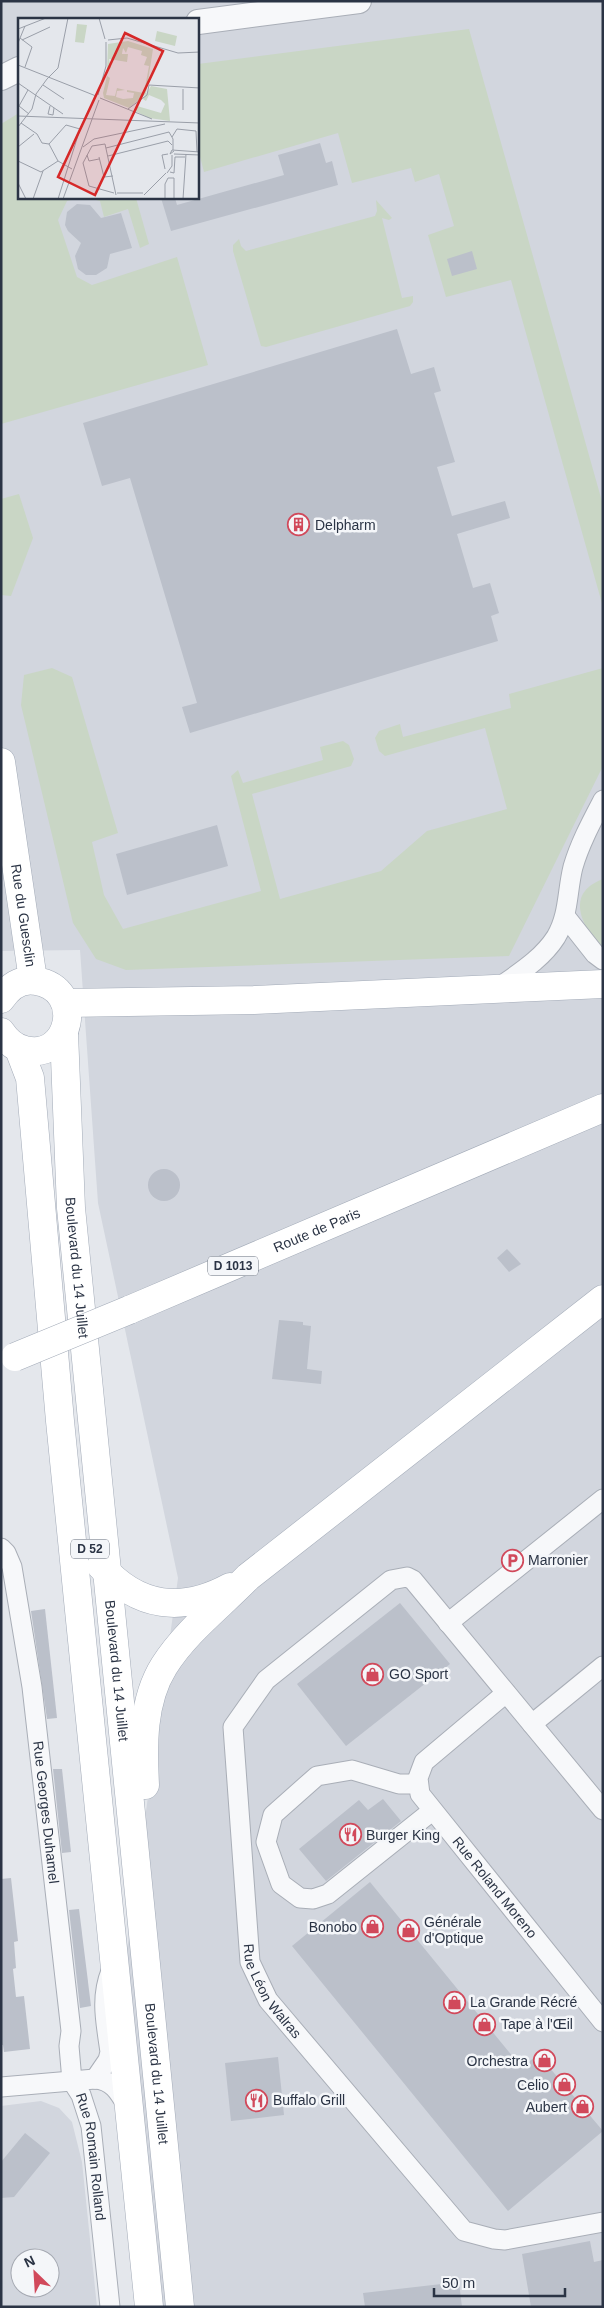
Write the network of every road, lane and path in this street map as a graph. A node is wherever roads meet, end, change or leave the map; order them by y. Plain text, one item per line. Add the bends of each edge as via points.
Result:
1 (359, 1) edge
2 (199, 22) edge
3 (18, 70) edge
4 (1, 78) edge
5 (1, 762) edge
6 (603, 800) edge
7 (565, 916) junction
8 (603, 960) edge
9 (33, 980) junction
10 (603, 984) edge
11 (498, 988) junction
12 (1, 999) edge
13 (66, 1003) junction
14 (64, 1033) junction
15 (10, 1040) edge
16 (603, 1108) edge
17 (603, 1124) edge
18 (477, 1163) junction
19 (603, 1299) edge
20 (8, 1360) edge
21 (55, 1368) junction
22 (603, 1498) edge
23 (1, 1548) edge
24 (109, 1576) junction
25 (248, 1577) junction
26 (448, 1623) junction
27 (603, 1666) edge
28 (506, 1693) junction
29 (532, 1724) junction
30 (417, 1784) junction
31 (603, 1810) edge
32 (432, 1811) junction
33 (241, 1833) junction
34 (266, 1842) junction
35 (144, 1942) junction
36 (115, 1960) junction
37 (603, 2022) edge
38 (95, 2079) junction
39 (72, 2081) junction
40 (1, 2087) edge
41 (131, 2112) junction
42 (603, 2222) edge
43 (110, 2307) edge
44 (149, 2307) edge
45 (180, 2307) edge

1 - 2 street
3 - 4 street
5 - 9 main road, Rue du Guesclin
6 - 7 street via 573,867
7 - 8 street
7 - 11 street via 556,937 538,960
9 - 12 main road via 15,985
9 - 13 main road via 53,986
10 - 11 main road
11 - 13 main road via 254,1000
13 - 14 main road, Boulevard du 14 Juillet via 68,1013
14 - 15 main road via 49,1047 29,1051
14 - 24 main road, Boulevard du 14 Juillet via 71,1208
15 - 21 main road via 30,1078
16 - 18 main road, Route de Paris / D 1013
17 - 18 main road, Route de Paris / D 1013
18 - 20 main road, Route de Paris / D 1013, bridge
19 - 25 main road
21 - 24 main road, D 52 via 71,1406 83,1522 95,1560
21 - 36 main road
22 - 26 street
23 - 39 street, Rue Georges Duhamel via 12,1567 32,1687 71,2031 68,2046
24 - 25 main road, D 52 via 127,1591 153,1602 180,1604 202,1600
24 - 35 main road, Boulevard du 14 Juillet
25 - 35 main road via 180,1645 163,1667 153,1690 146,1718 144,1753 149,1897
26 - 28 street
26 - 33 street, Rue Léon Walras via 413,1580 399,1577 361,1603 266,1680 233,1727
27 - 29 street
28 - 29 street
28 - 30 street via 424,1762
29 - 31 street
30 - 32 street, Rue Roland Moreno
30 - 34 street via 399,1784 352,1770 317,1776 273,1815
32 - 34 street via 328,1894 313,1899 300,1898 281,1884
32 - 37 street, Rue Roland Moreno
33 - 34 street
33 - 42 street, Rue Léon Walras via 250,1962 268,2000 464,2231 505,2240
35 - 45 main road, Boulevard du 14 Juillet
36 - 38 street via 103,1999 110,2052
36 - 41 main road
38 - 39 street
38 - 41 street via 106,2080 119,2092
39 - 40 street, Rue Romain Rolland
39 - 43 street, Rue Romain Rolland via 81,2095 91,2126
41 - 44 main road

